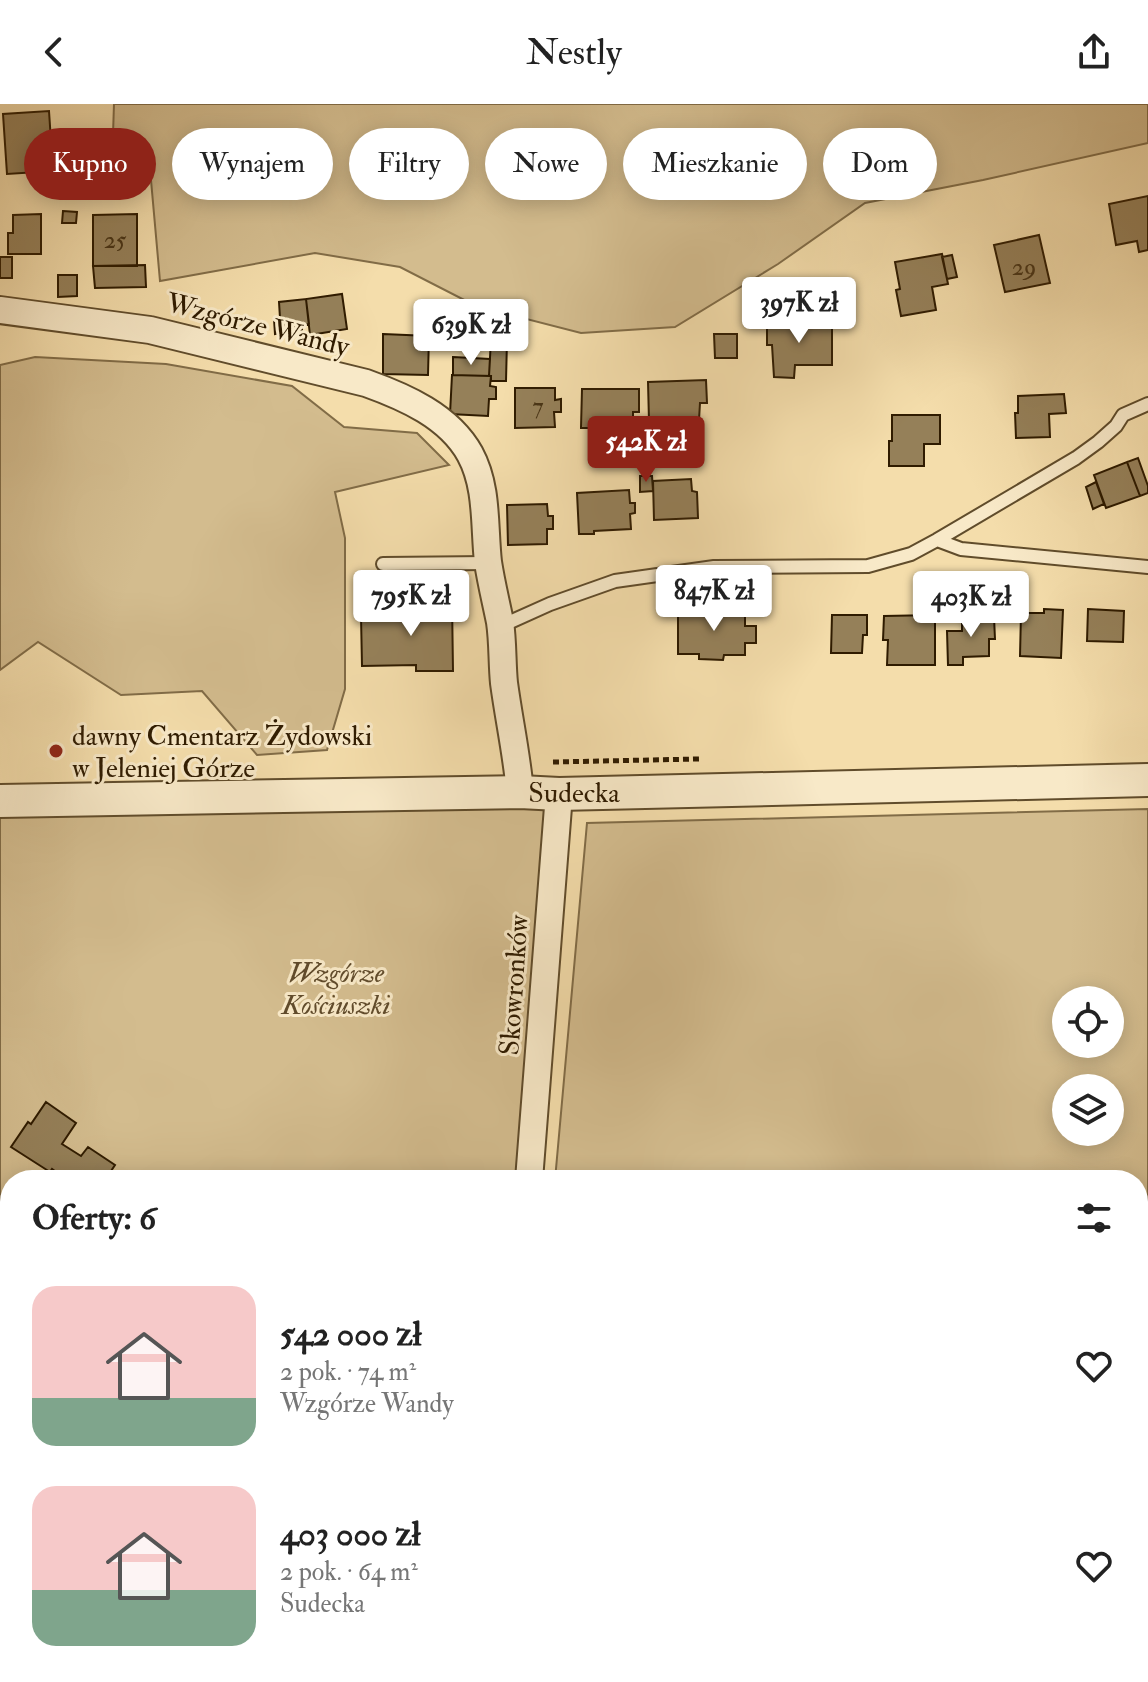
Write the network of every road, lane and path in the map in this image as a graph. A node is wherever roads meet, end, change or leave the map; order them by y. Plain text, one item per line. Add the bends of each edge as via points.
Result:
1 (0, 310) edge
2 (1148, 404) edge
3 (937, 540) junction
4 (488, 563) junction
5 (383, 564) dead end
6 (1148, 567) edge
7 (501, 626) junction
8 (1148, 780) edge
9 (520, 792) junction
10 (559, 794) junction
11 (0, 801) edge
12 (530, 1170) edge

1 - 4 street, Wzgórze Wandy via 150,330 395,393 452,430 470,455 483,489
2 - 3 lane via 1123,415 1076,458
3 - 6 lane via 961,549
3 - 7 lane via 868,566 714,567 615,581
4 - 5 lane
4 - 7 street, Wzgórze Wandy
7 - 9 street, Wzgórze Wandy
8 - 10 street, Sudecka
9 - 10 street, Sudecka
9 - 11 street, Sudecka
10 - 12 street, Skowronków

